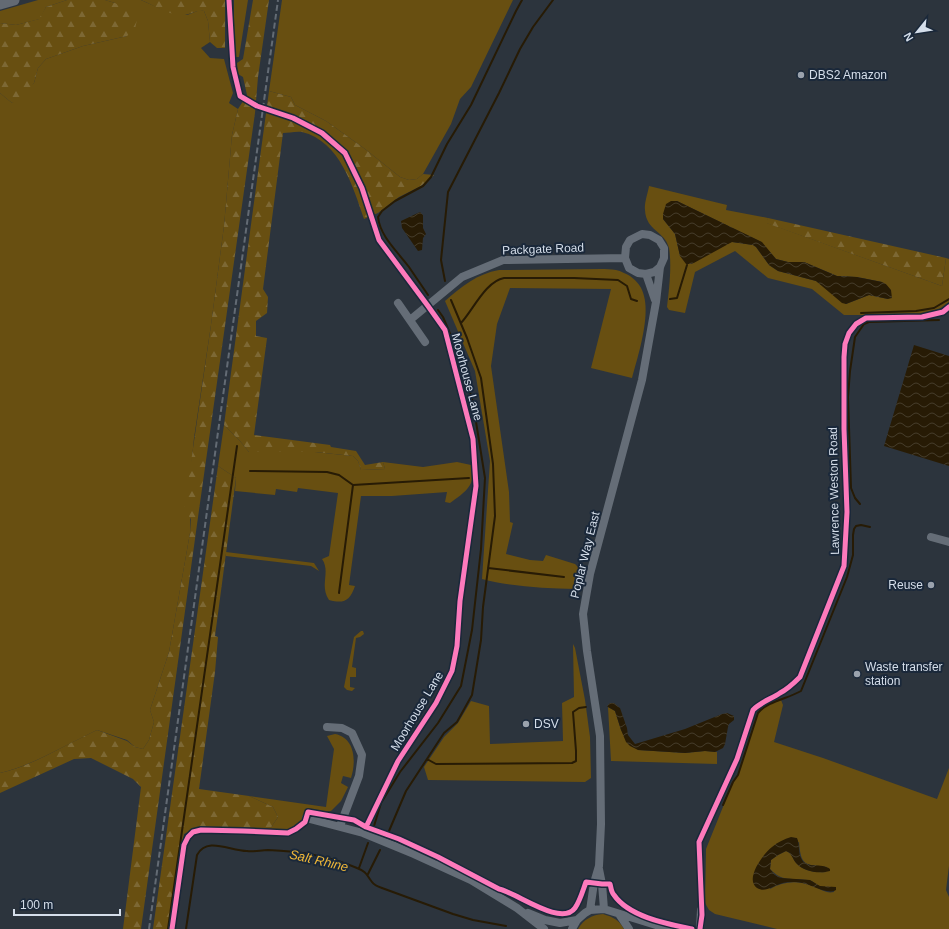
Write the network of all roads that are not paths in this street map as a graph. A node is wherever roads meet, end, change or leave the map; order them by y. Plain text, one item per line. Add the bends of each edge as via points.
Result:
1 (14, 0) edge
2 (0, 4) edge
3 (625, 258) junction
4 (660, 268) junction
5 (646, 274) junction
6 (656, 302) junction
7 (398, 303) dead end
8 (410, 320) junction
9 (425, 342) dead end
10 (931, 537) dead end
11 (949, 542) edge
12 (327, 727) dead end
13 (306, 818) dead end
14 (340, 826) junction
15 (598, 866) junction
16 (517, 908) junction
17 (604, 909) junction
18 (590, 910) junction
19 (702, 910) dead end
20 (619, 914) junction
21 (577, 920) junction
22 (544, 929) edge
23 (572, 929) edge
24 (629, 929) edge
25 (669, 929) edge
26 (700, 929) edge

1 - 2 highway
3 - 4 street, Poplar Way East via 630,240 642,234 650,235 664,248
3 - 5 street via 630,268
3 - 8 street, Packgate Road via 503,260 462,277
4 - 5 street
4 - 6 street, Poplar Way East
5 - 6 street, Poplar Way East
6 - 15 street, Poplar Way East via 642,380 590,574 583,614 600,736 601,824
7 - 8 street
8 - 9 street
10 - 11 street
12 - 14 street via 342,728 352,733 362,755 359,776
13 - 14 street
14 - 16 street via 383,840 471,880
15 - 17 street, Poplar Way East
15 - 18 street, Poplar Way East
16 - 21 street via 545,920 560,923
16 - 22 street
17 - 18 street
17 - 20 street
18 - 21 street
19 - 26 street
20 - 24 street
20 - 25 street
21 - 23 street

